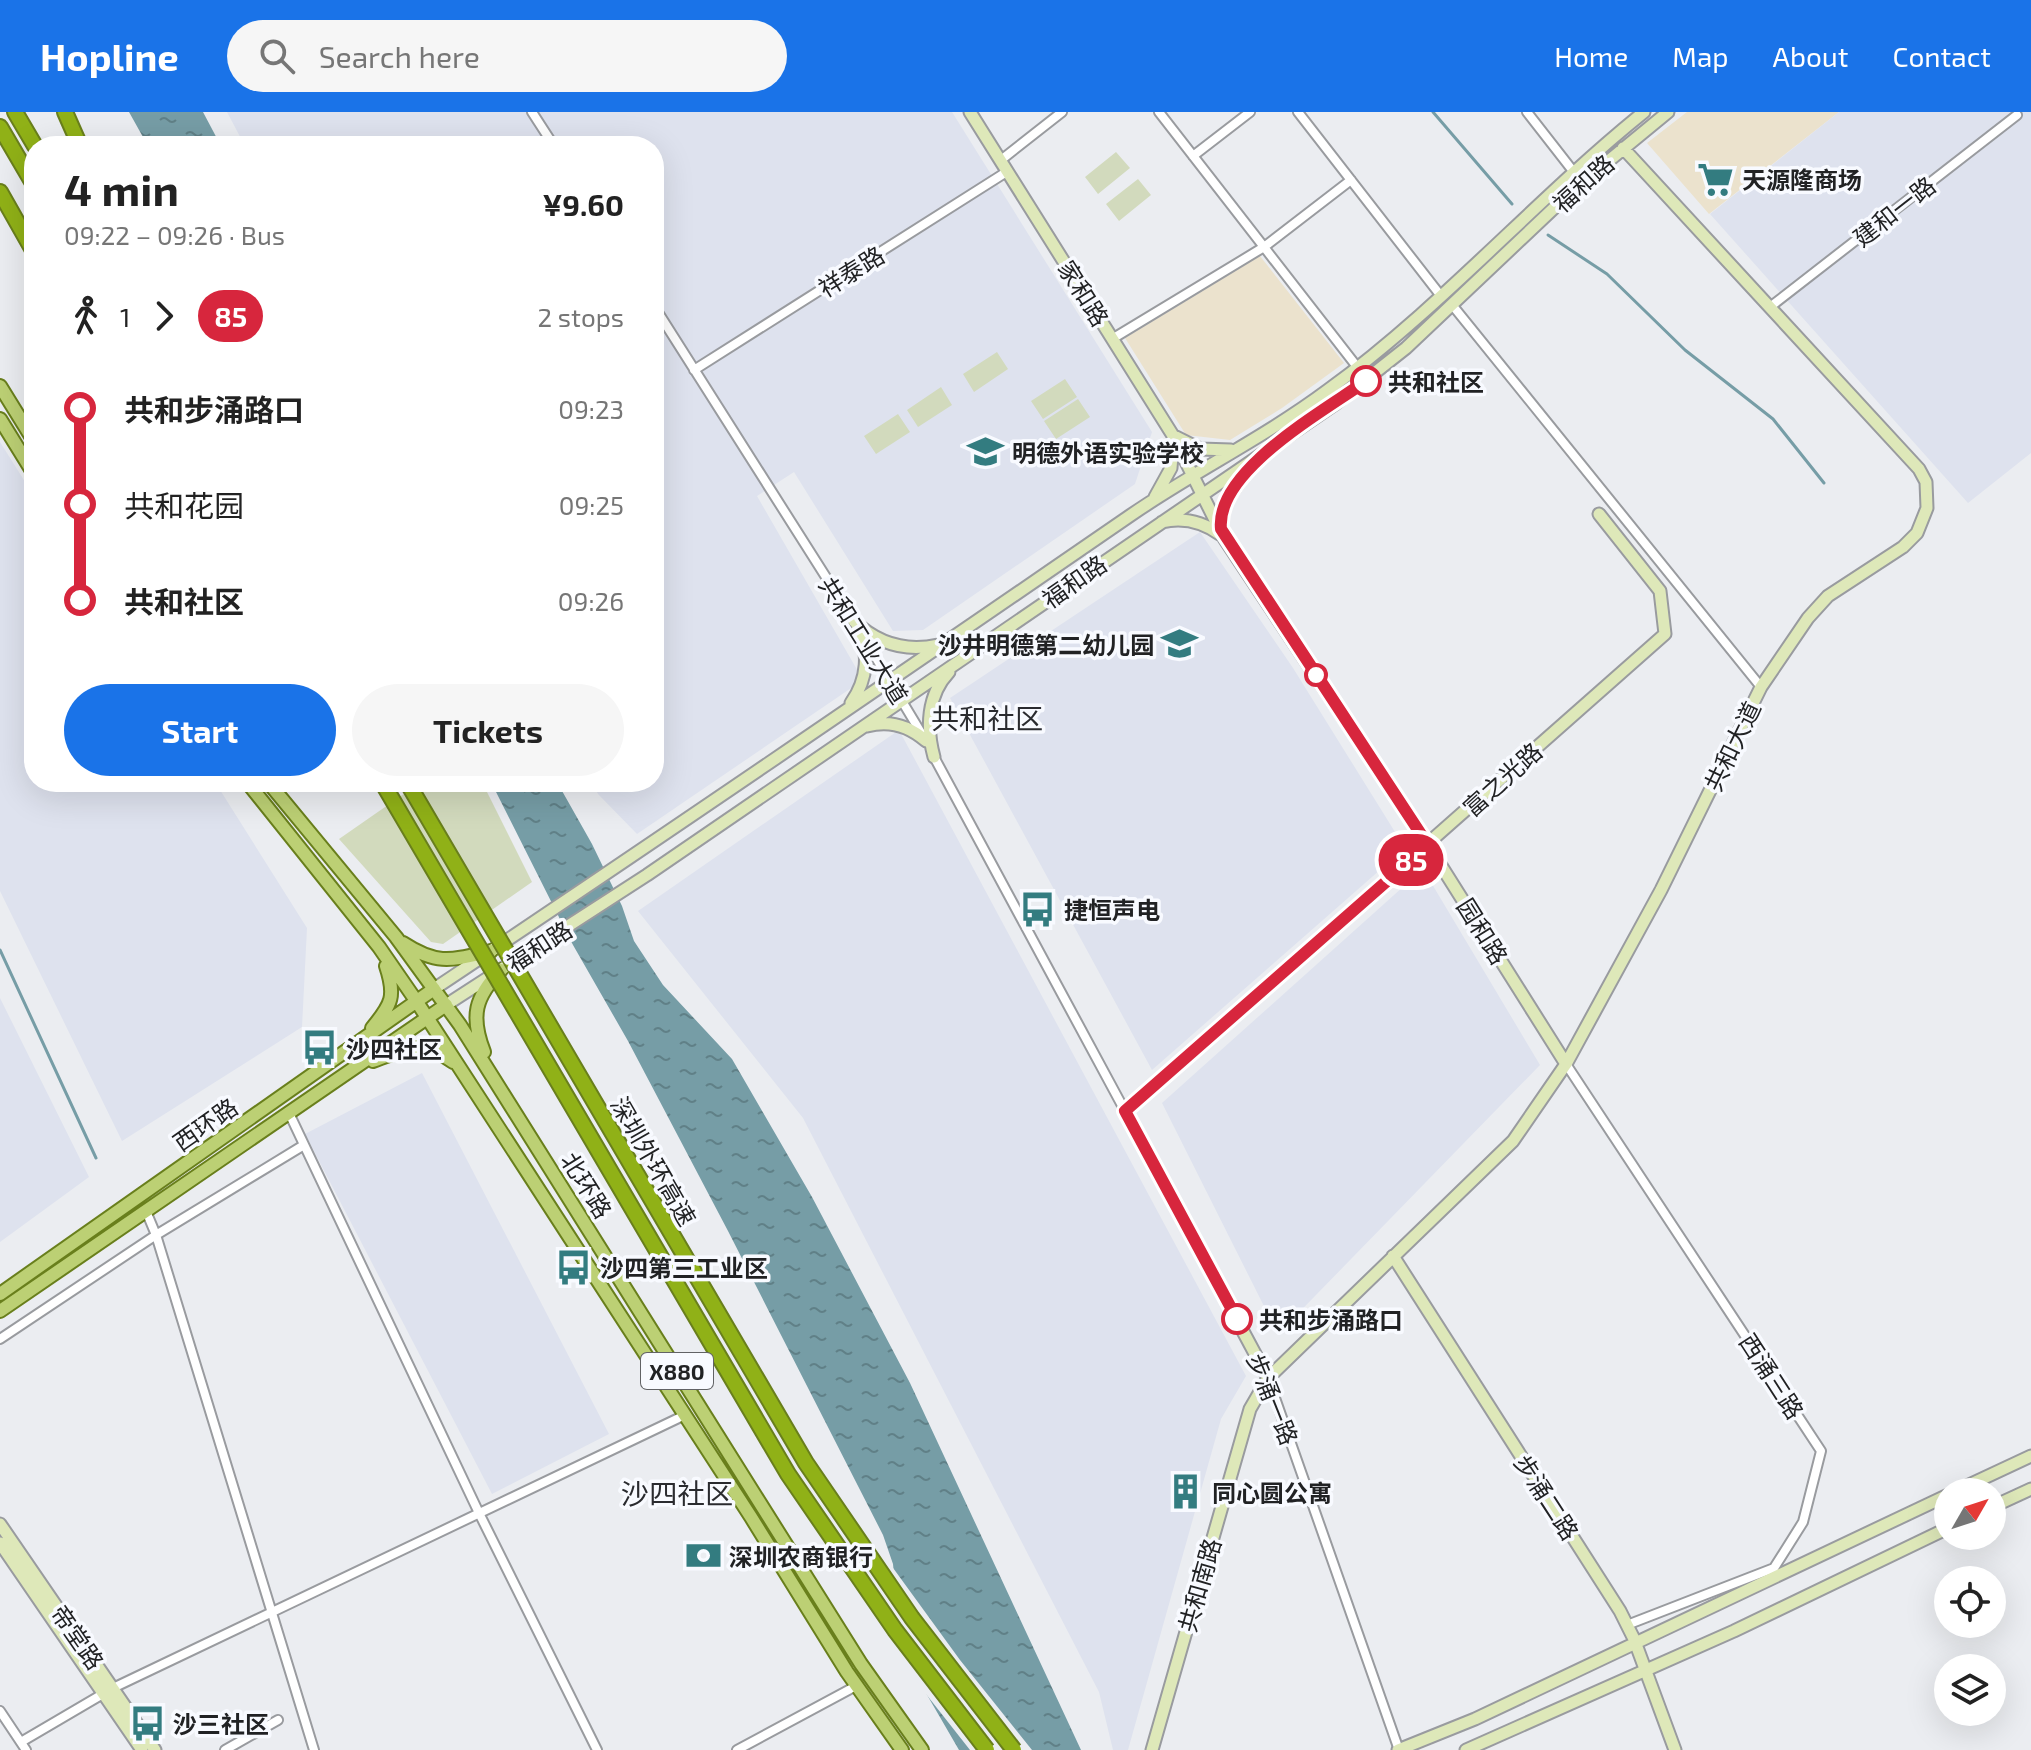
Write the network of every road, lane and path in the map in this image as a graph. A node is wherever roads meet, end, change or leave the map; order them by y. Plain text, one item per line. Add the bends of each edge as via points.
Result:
1 (15, 112) edge
2 (65, 112) edge
3 (532, 112) edge
4 (970, 112) edge
5 (1062, 112) edge
6 (1159, 112) edge
7 (1250, 112) edge
8 (1298, 112) edge
9 (1527, 112) edge
10 (1644, 112) edge
11 (1668, 112) edge
12 (2017, 115) dead end
13 (0, 127) edge
14 (29, 136) edge
15 (76, 136) edge
16 (548, 136) edge
17 (1623, 148) junction
18 (1193, 156) junction
19 (1001, 160) junction
20 (24, 168) edge
21 (1008, 171) junction
22 (1573, 171) junction
23 (1351, 180) junction
24 (0, 192) edge
25 (0, 217) edge
26 (24, 235) edge
27 (24, 242) edge
28 (1264, 247) junction
29 (1441, 296) junction
30 (1453, 306) junction
31 (1770, 307) junction
32 (664, 322) edge
33 (1112, 339) junction
34 (1358, 368) junction
35 (694, 370) junction
36 (0, 386) edge
37 (0, 419) edge
38 (24, 425) edge
39 (1172, 434) junction
40 (1242, 448) junction
41 (24, 458) edge
42 (1257, 458) junction
43 (1193, 476) junction
44 (1202, 494) junction
45 (1146, 505) junction
46 (1599, 514) dead end
47 (1158, 523) junction
48 (1224, 538) junction
49 (854, 621) junction
50 (949, 640) junction
51 (962, 659) junction
52 (890, 681) junction
53 (1761, 687) junction
54 (901, 700) junction
55 (843, 713) junction
56 (856, 732) junction
57 (926, 741) junction
58 (934, 757) junction
59 (255, 792) edge
60 (276, 792) edge
61 (388, 792) edge
62 (413, 792) edge
63 (1428, 845) junction
64 (396, 937) junction
65 (379, 947) junction
66 (491, 951) junction
67 (501, 970) junction
68 (434, 989) junction
69 (417, 1002) junction
70 (446, 1005) junction
71 (427, 1018) junction
72 (359, 1042) junction
73 (1566, 1064) junction
74 (355, 1068) junction
75 (462, 1069) junction
76 (494, 1077) junction
77 (1125, 1111) junction
78 (289, 1113) junction
79 (304, 1145) junction
80 (146, 1211) junction
81 (156, 1235) junction
82 (1393, 1256) junction
83 (0, 1294) edge
84 (0, 1311) edge
85 (0, 1339) edge
86 (1268, 1378) junction
87 (685, 1415) junction
88 (2031, 1456) edge
89 (1984, 1478) edge
90 (2031, 1489) edge
91 (2006, 1501) edge
92 (1934, 1502) edge
93 (479, 1513) junction
94 (0, 1524) edge
95 (1934, 1535) edge
96 (0, 1543) edge
97 (270, 1613) junction
98 (1627, 1625) junction
99 (1635, 1643) junction
100 (1645, 1670) junction
101 (856, 1686) junction
102 (108, 1691) junction
103 (0, 1711) edge
104 (278, 1720) dead end
105 (24, 1746) edge
106 (142, 1750) edge
107 (155, 1750) edge
108 (225, 1750) edge
109 (314, 1750) edge
110 (597, 1750) edge
111 (737, 1750) edge
112 (902, 1750) edge
113 (922, 1750) edge
114 (987, 1750) edge
115 (1014, 1750) edge
116 (1152, 1750) edge
117 (1399, 1750) edge
118 (1466, 1750) edge
119 (1675, 1750) edge

1 - 14 highway
2 - 15 highway
3 - 16 street
4 - 19 street, 家和路
5 - 19 street
6 - 18 street
7 - 18 street
8 - 23 street
9 - 22 street
10 - 22 street, 福和路
11 - 17 street, 福和路
12 - 31 street, 建和一路
13 - 20 highway
17 - 30 street, 福和路
17 - 31 street, 共和大道
18 - 28 street
19 - 21 street, 家和路
21 - 33 street, 家和路
21 - 35 street, 祥泰路
22 - 29 street, 福和路
23 - 28 street
23 - 29 street
24 - 26 highway
25 - 27 highway
28 - 33 street
28 - 34 street
29 - 34 street, 福和路
30 - 42 street, 福和路 via 1366,381
30 - 53 street
31 - 53 street, 共和大道 via 1919,469 1926,482 1927,508 1917,533 1903,547 1828,596
32 - 35 street, 共和工业大道
33 - 39 street, 家和路
34 - 40 street, 福和路
35 - 49 street, 共和工业大道
36 - 38 main road
37 - 41 main road
39 - 40 street via 1210,451
39 - 43 street, 家和路
39 - 45 street via 1171,468 1162,489
40 - 43 street, 福和路
42 - 44 street, 福和路
42 - 48 street via 1224,504
43 - 44 street, 园和路
43 - 45 street, 福和路
44 - 47 street, 福和路
44 - 48 street, 园和路
45 - 50 street, 福和路
46 - 63 street, 富之光路 via 1660,591 1665,634
47 - 48 street via 1196,522
47 - 51 street, 福和路
48 - 63 street, 园和路
49 - 50 street via 870,635 899,646 919,648
49 - 52 street, 共和工业大道
49 - 55 street via 865,649 865,669 856,697
50 - 52 street, 福和路
51 - 54 street, 福和路
51 - 58 street via 940,681 932,702
52 - 54 street, 共和工业大道
52 - 55 street, 福和路
53 - 73 street, 共和大道 via 1661,890
54 - 56 street, 福和路
54 - 57 street, 共和工业大道
55 - 66 street, 福和路
56 - 57 street via 878,723 895,724
56 - 67 street, 福和路
57 - 58 street, 共和工业大道
58 - 77 street, 共和工业大道
59 - 65 main road, 北环路
60 - 64 main road, 北环路
61 - 114 highway, 深圳外环高速, bridge via 788,1474 895,1630
62 - 115 highway, 深圳外环高速, bridge via 806,1463 912,1618
63 - 73 street, 园和路
63 - 77 street, 富之光路
64 - 66 main road via 438,960
64 - 68 main road, 北环路
65 - 69 main road, 北环路
65 - 72 main road via 392,996
66 - 68 street, 福和路
67 - 70 street, 福和路
67 - 76 main road via 484,988 476,1012 478,1037
68 - 69 main road, 西环路
68 - 70 main road, 北环路 / X880
69 - 71 main road, 北环路
69 - 72 main road, 西环路
70 - 71 main road, 西环路
70 - 76 main road, 北环路 / X880
71 - 74 main road, 西环路
71 - 75 main road, 北环路 / X880
72 - 83 main road, 西环路
73 - 82 street, 共和大道 via 1513,1141
73 - 98 street, 西涌三路 via 1821,1451 1803,1522 1774,1568
74 - 75 main road via 421,1047
74 - 78 main road, 西环路
75 - 87 main road, 北环路 / X880
76 - 113 main road, 北环路 / X880 via 861,1664
77 - 86 street, 步涌一路
78 - 79 street
78 - 80 main road, 西环路
79 - 81 street
79 - 93 street
80 - 81 street
80 - 84 main road, 西环路
81 - 85 street
81 - 97 street
82 - 86 street, 共和大道
82 - 98 street, 步涌二路
86 - 116 street, 共和南路 via 1250,1409
86 - 117 street, 步涌一路
87 - 93 street
87 - 101 main road, 北环路 / X880
88 - 89 street
90 - 91 street
92 - 99 street
93 - 97 street
93 - 110 street
94 - 102 street, 帝堂路
95 - 100 street
96 - 102 street, 帝堂路
97 - 102 street
97 - 109 street
98 - 99 street, 步涌二路
99 - 100 street, 步涌二路
99 - 117 street
100 - 118 street
100 - 119 street, 步涌二路
101 - 111 street
101 - 112 main road, 北环路 / X880
102 - 105 street
102 - 106 street, 帝堂路
102 - 107 street, 帝堂路
103 - 105 street
104 - 108 street

